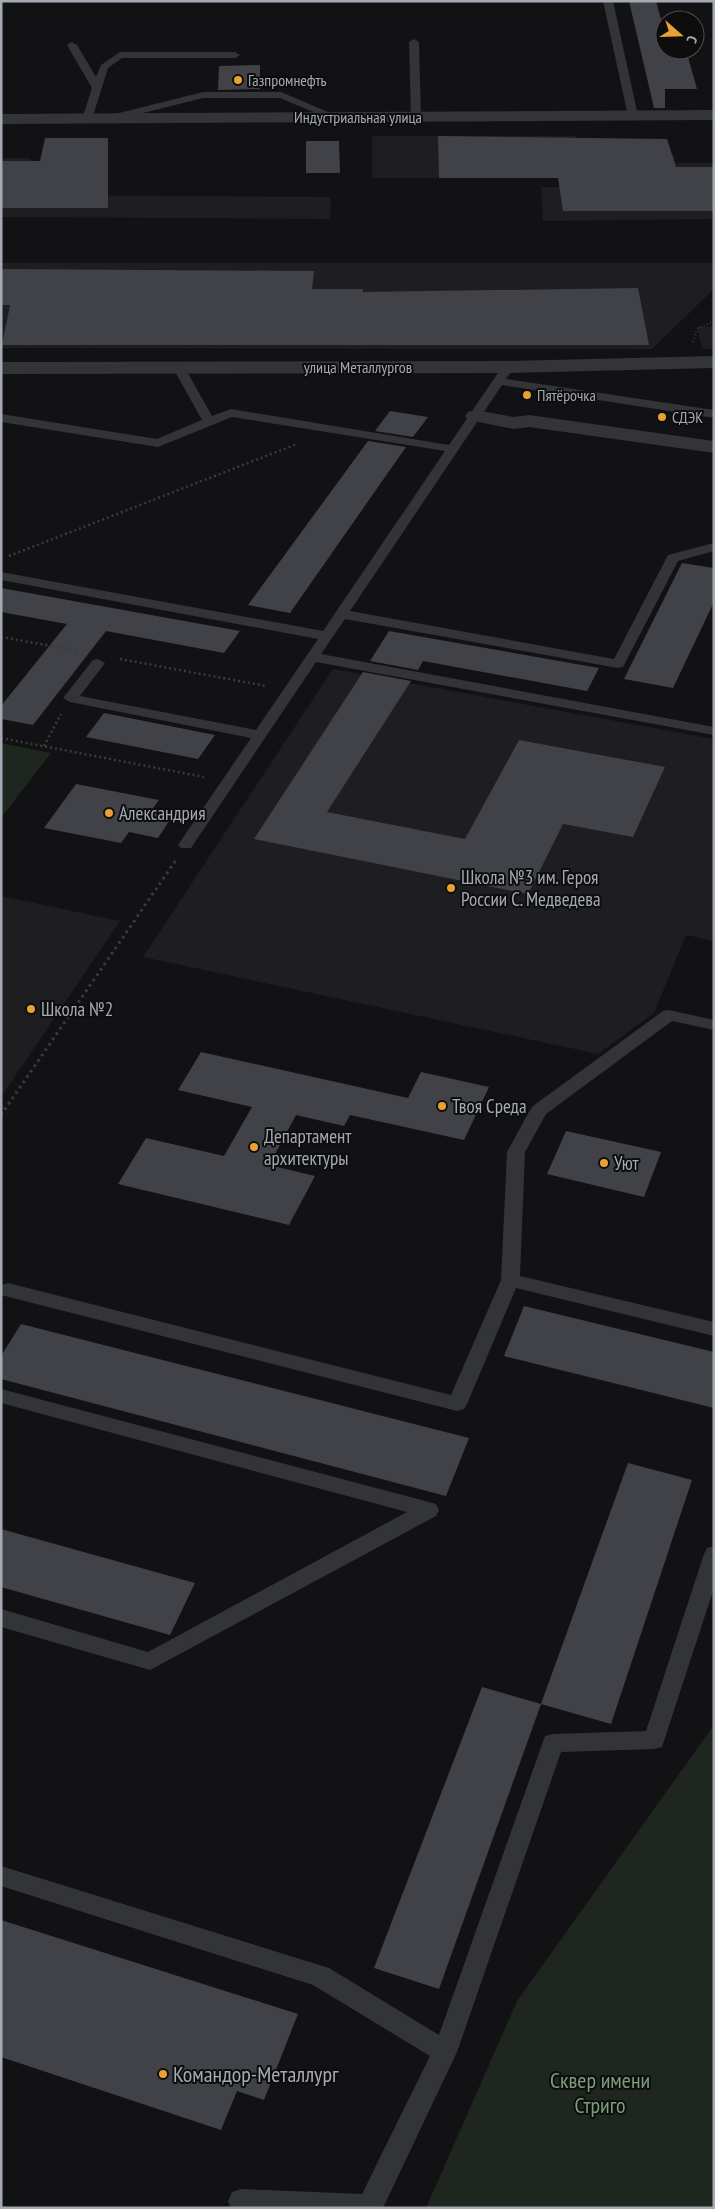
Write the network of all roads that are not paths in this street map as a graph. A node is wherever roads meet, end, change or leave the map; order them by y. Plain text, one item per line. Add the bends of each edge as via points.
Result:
1 (608, 1) edge
2 (414, 42) dead end
3 (72, 45) dead end
4 (235, 55) dead end
5 (97, 88) junction
6 (714, 115) edge
7 (633, 116) junction
8 (416, 117) junction
9 (337, 118) junction
10 (1, 119) edge
11 (87, 119) junction
12 (107, 119) junction
13 (714, 362) edge
14 (1, 368) edge
15 (179, 368) junction
16 (504, 374) junction
17 (714, 414) edge
18 (474, 416) junction
19 (1, 418) edge
20 (210, 422) junction
21 (714, 447) edge
22 (453, 449) junction
23 (714, 547) edge
24 (1, 576) edge
25 (342, 614) junction
26 (327, 636) junction
27 (313, 657) junction
28 (98, 663) dead end
29 (714, 730) edge
30 (260, 735) junction
31 (186, 845) road end
32 (714, 1025) edge
33 (510, 1280) junction
34 (4, 1294) edge
35 (714, 1329) edge
36 (1, 1396) edge
37 (714, 1554) edge
38 (1, 1618) edge
39 (1, 1876) edge
40 (445, 2052) junction
41 (240, 2201) dead end
42 (369, 2207) edge

1 - 7 lane
2 - 8 lane
3 - 5 lane
4 - 5 lane via 120,55 104,67
5 - 11 lane
6 - 7 street, Индустриальная улица
7 - 8 street, Индустриальная улица
8 - 9 street, Индустриальная улица
9 - 12 street, Индустриальная улица
9 - 12 lane via 280,95 203,95
10 - 11 street, Индустриальная улица
11 - 12 street, Индустриальная улица
13 - 16 street, улица Металлургов
14 - 15 street, улица Металлургов
15 - 16 street, улица Металлургов
15 - 20 lane
16 - 17 lane
16 - 18 lane
18 - 21 street
18 - 22 lane
19 - 20 lane via 158,443
20 - 22 lane via 231,413
22 - 25 lane
23 - 25 lane via 673,558 618,664
24 - 26 lane
25 - 26 lane
26 - 27 lane
27 - 29 lane
27 - 30 lane
28 - 30 lane via 70,698
30 - 31 lane
32 - 33 lane via 669,1015 539,1110 516,1152
33 - 34 lane via 457,1404
33 - 35 lane
36 - 38 lane via 429,1510 150,1661
37 - 40 lane via 654,1740 552,1743
39 - 40 lane via 320,1976
40 - 42 lane
41 - 42 lane

